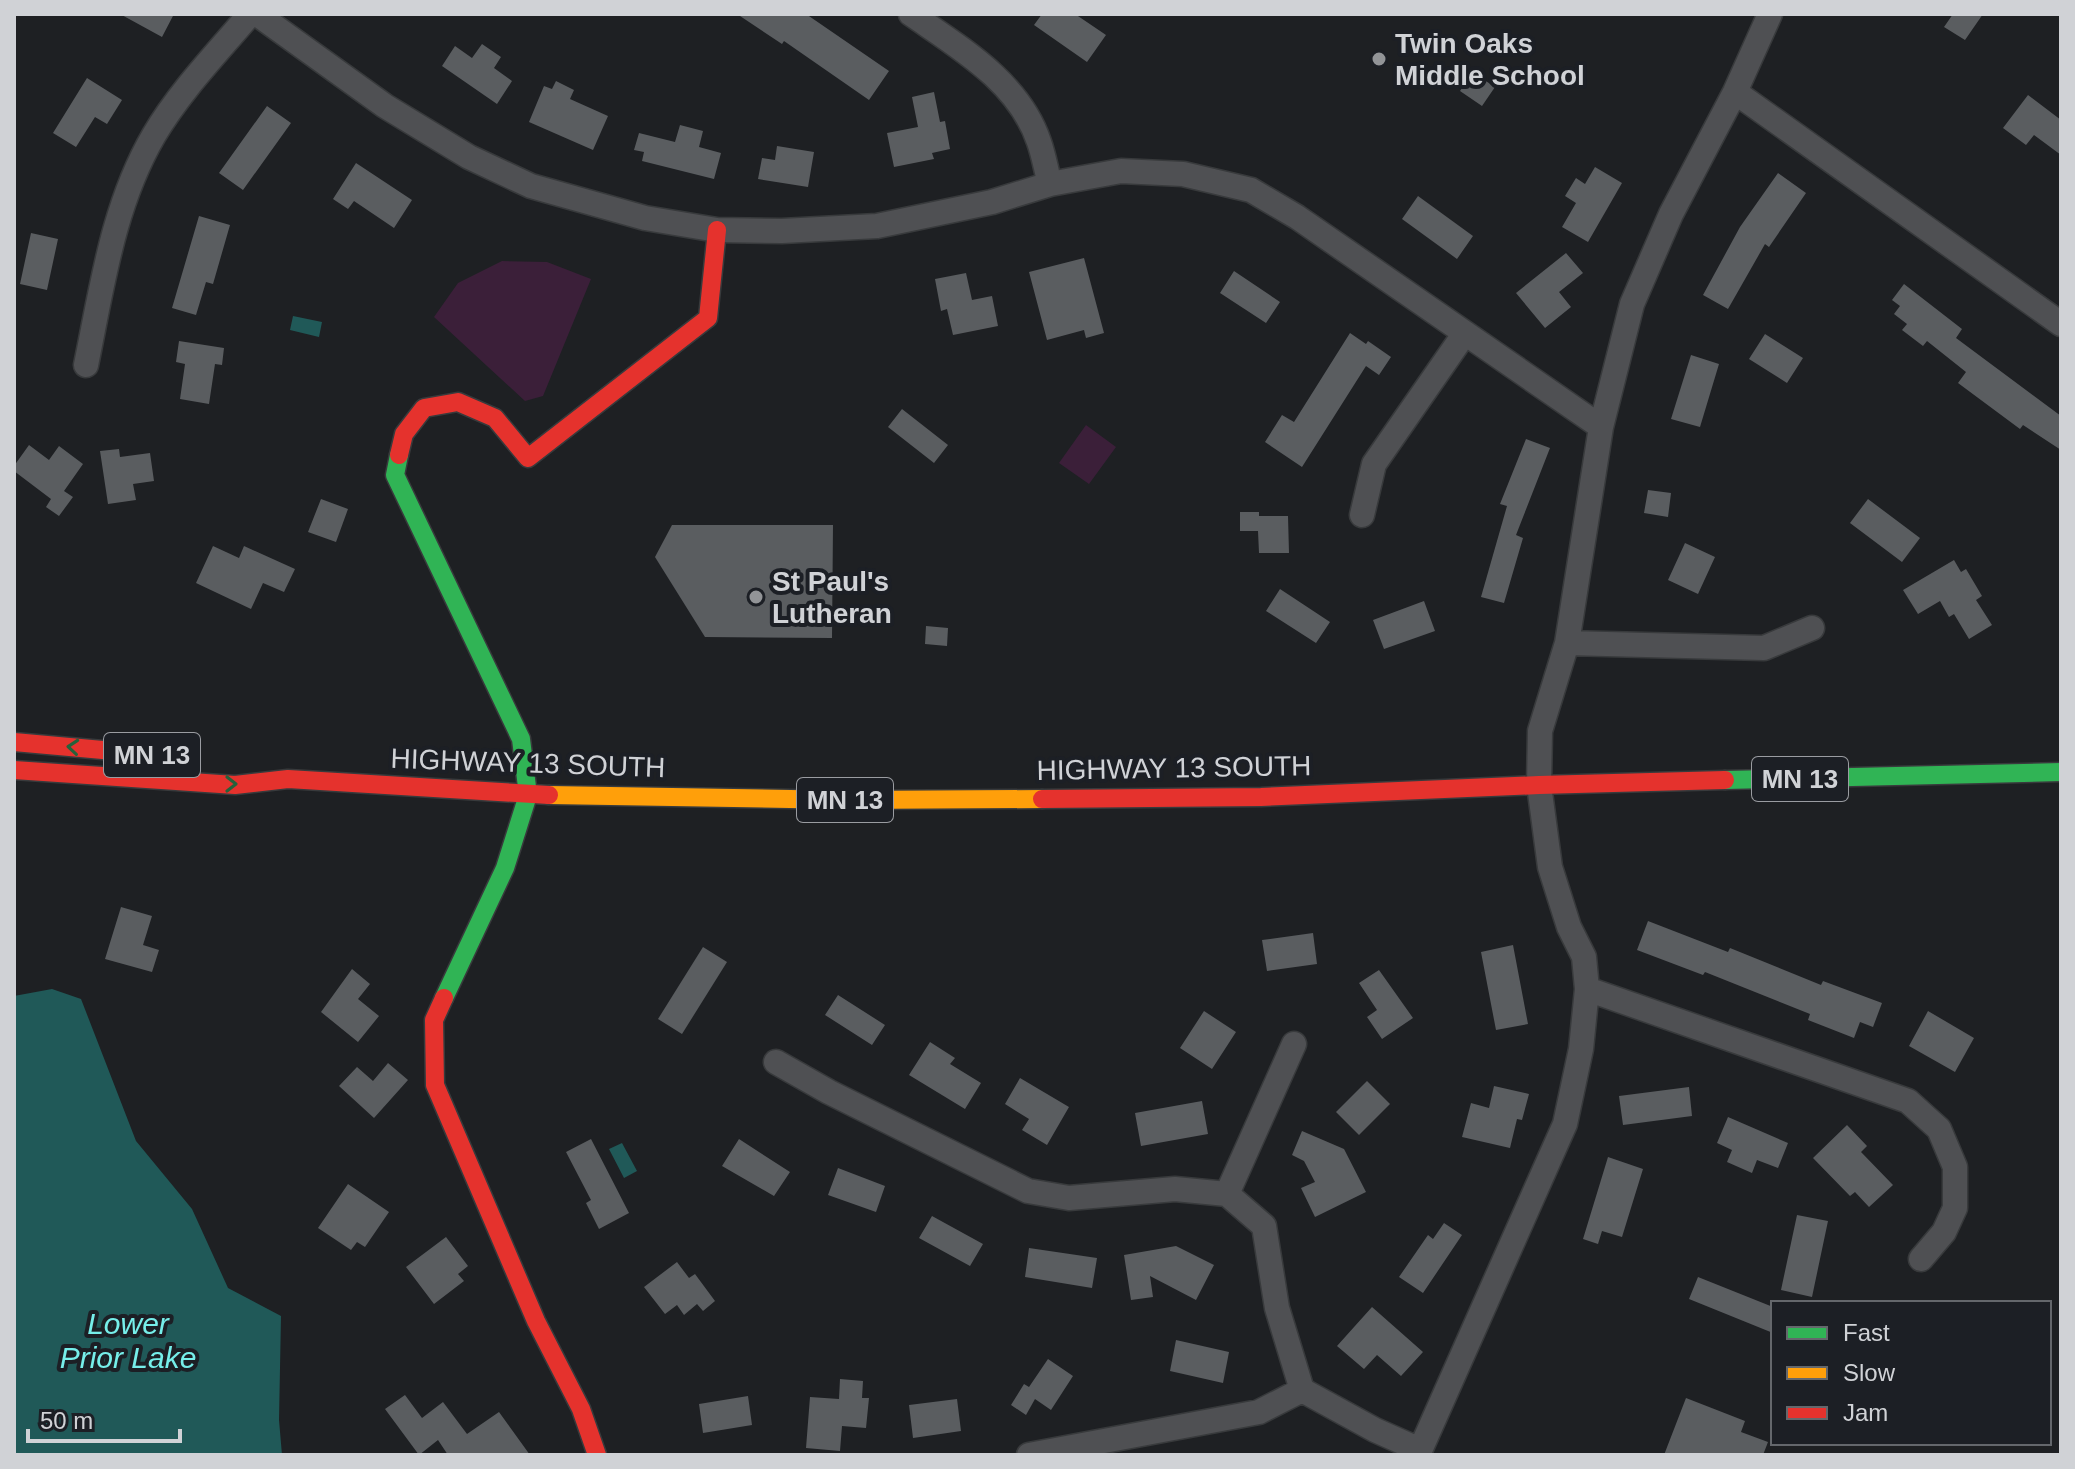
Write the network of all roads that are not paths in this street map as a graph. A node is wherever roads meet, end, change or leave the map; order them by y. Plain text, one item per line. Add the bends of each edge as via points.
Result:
1 (250, 14) edge
2 (257, 14) edge
3 (911, 14) edge
4 (1770, 14) edge
5 (1735, 92) junction
6 (1050, 184) junction
7 (717, 230) junction
8 (2061, 324) edge
9 (1465, 333) junction
10 (86, 365) dead end
11 (1601, 427) junction
12 (1362, 515) dead end
13 (1812, 628) dead end
14 (1567, 643) junction
15 (14, 742) edge
16 (148, 754) dead end
17 (249, 767) dead end
18 (14, 770) edge
19 (2061, 772) edge
20 (288, 779) junction
21 (1539, 785) junction
22 (528, 795) junction
23 (1587, 989) junction
24 (1294, 1044) dead end
25 (776, 1062) dead end
26 (1227, 1194) junction
27 (1921, 1259) dead end
28 (1302, 1390) junction
29 (1419, 1453) edge
30 (597, 1455) edge
31 (1029, 1455) edge

1 - 10 street via 181,97 135,172 112,238
2 - 7 street via 385,106 469,157 531,186 586,203
3 - 6 street via 1011,91 1039,140
4 - 5 street
5 - 8 street
5 - 11 street via 1671,214 1632,304
6 - 7 street via 877,226
6 - 9 street via 1121,171 1183,174 1251,190
7 - 22 main road via 708,318 528,458 495,418 458,402 424,408 404,434 395,475 521,739
9 - 11 street
9 - 12 street via 1374,464
11 - 14 street
13 - 14 street via 1764,648
14 - 21 street via 1540,731
16 -> 15 main road, MN 13
17 - 20 main road, HIGHWAY 13 SOUTH / MN 13
18 -> 20 main road, HIGHWAY 13 SOUTH / MN 13 via 235,785
19 - 21 main road, HIGHWAY 13 SOUTH / MN 13
20 - 22 main road, HIGHWAY 13 SOUTH / MN 13
21 - 22 main road, HIGHWAY 13 SOUTH / MN 13 via 1229,797 846,800
21 - 23 street via 1550,867 1584,957
22 - 30 main road via 505,868 434,1020 435,1085
23 - 27 street via 1908,1101 1939,1129 1955,1167 1955,1208 1944,1232
23 - 29 street via 1565,1124
24 - 26 street
25 - 26 street via 1028,1191 1069,1198 1175,1189
26 - 28 street via 1264,1226 1277,1308
28 - 29 street
28 - 31 street via 1259,1412

